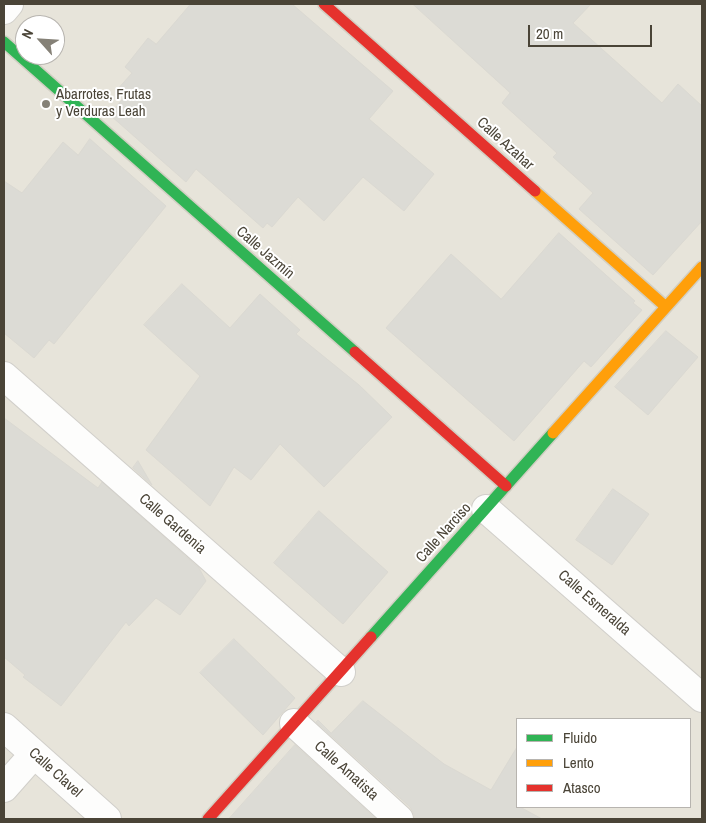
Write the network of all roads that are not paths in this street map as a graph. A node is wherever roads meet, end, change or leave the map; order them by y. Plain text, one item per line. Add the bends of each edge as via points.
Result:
1 (10, 4) edge
2 (324, 4) edge
3 (4, 10) edge
4 (4, 42) edge
5 (702, 267) edge
6 (666, 307) junction
7 (4, 376) edge
8 (506, 486) junction
9 (486, 509) junction
10 (340, 672) junction
11 (702, 698) edge
12 (294, 723) junction
13 (4, 727) edge
14 (34, 754) junction
15 (4, 788) edge
16 (107, 819) edge
17 (208, 819) edge
18 (399, 819) edge

1 - 3 street
2 - 6 street, Calle Azahar
4 - 8 street, Calle Jazmín
5 - 6 street, Calle Narciso
6 - 8 street, Calle Narciso
7 - 10 street, Calle Gardenia
8 - 9 street, Calle Narciso
9 - 10 street, Calle Narciso
9 - 11 street, Calle Esmeralda
10 - 12 street, Calle Narciso
12 - 17 street, Calle Narciso
12 - 18 street, Calle Amatista
13 - 14 street, Calle Clavel
14 - 15 street
14 - 16 street, Calle Clavel

